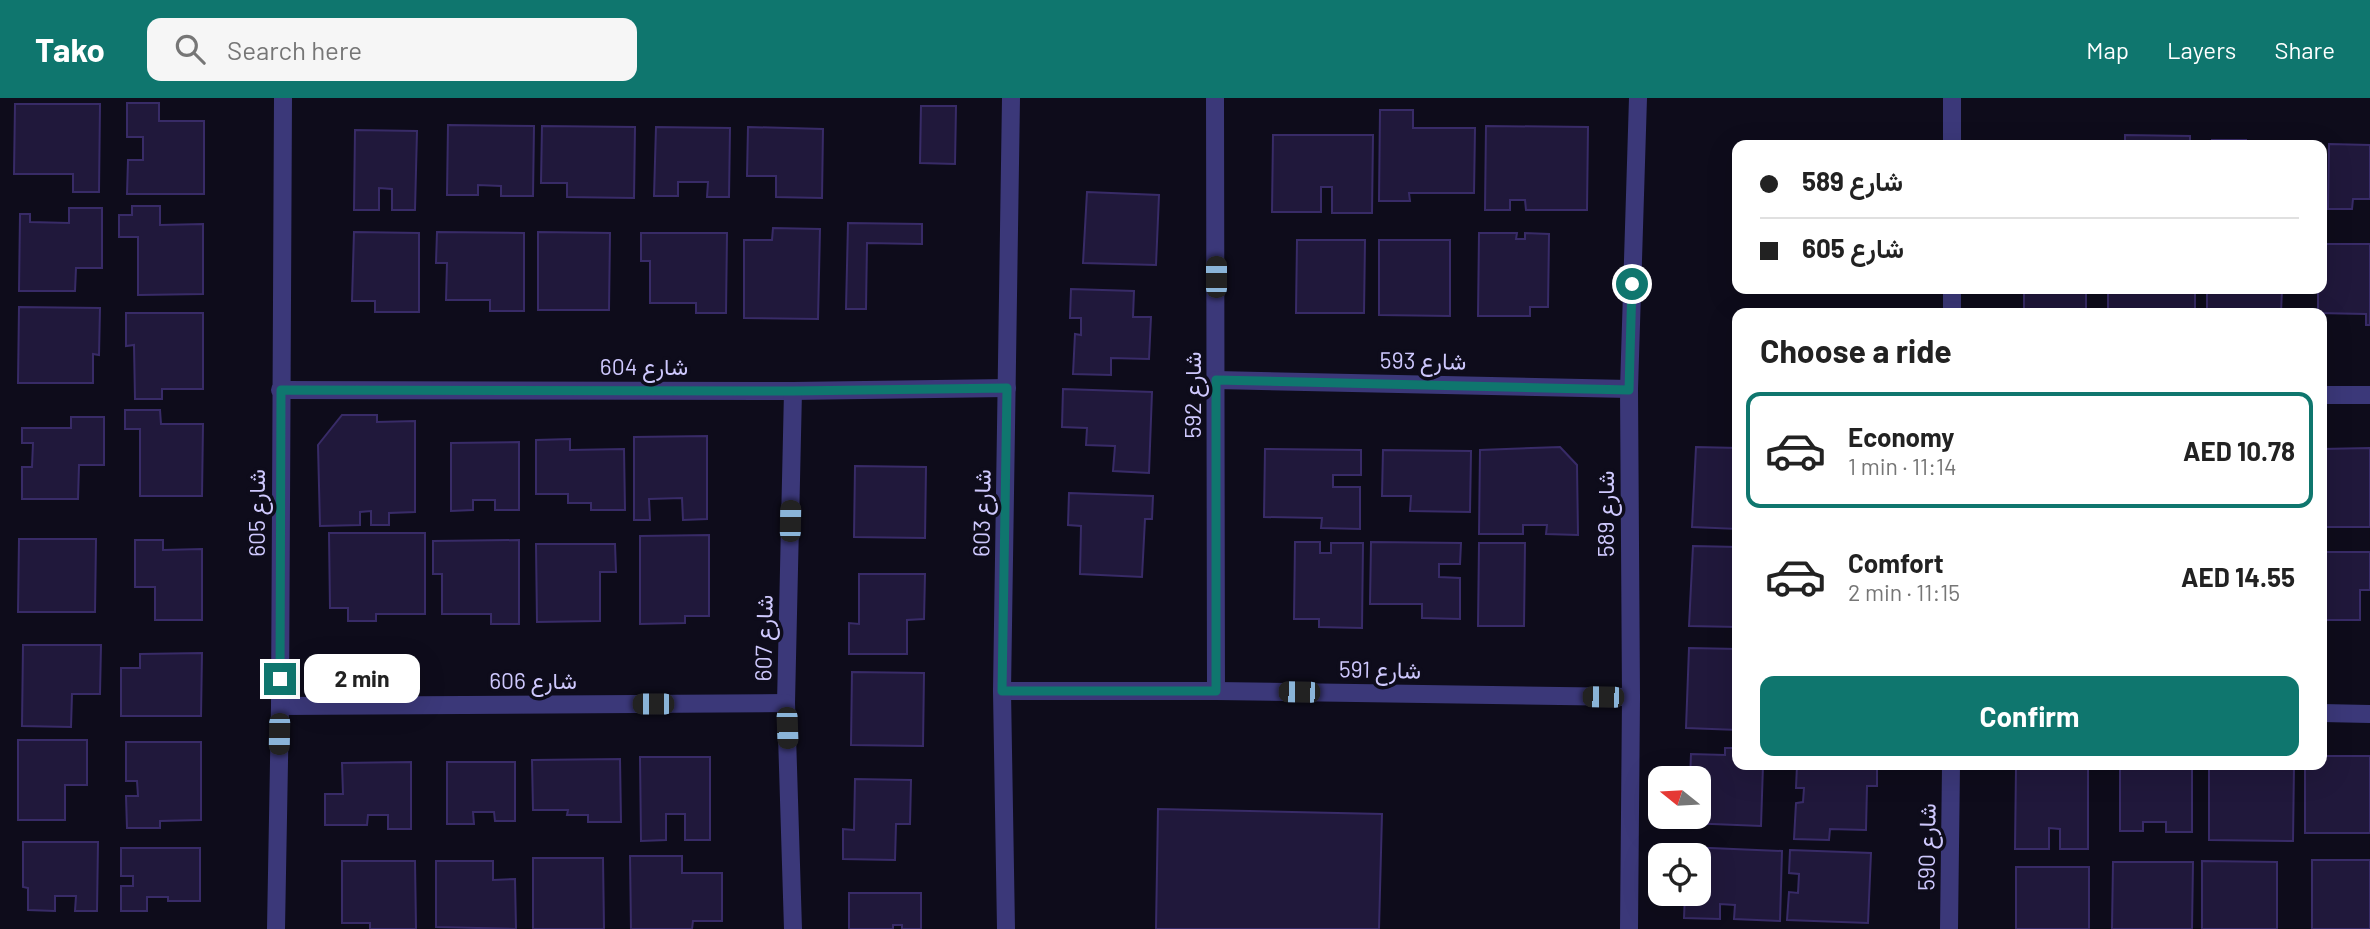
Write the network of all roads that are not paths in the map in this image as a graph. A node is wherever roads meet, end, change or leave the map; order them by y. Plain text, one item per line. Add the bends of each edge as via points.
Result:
1 (283, 98) edge
2 (1011, 98) edge
3 (1215, 98) edge
4 (1638, 98) edge
5 (1952, 98) edge
6 (1952, 140) edge
7 (1216, 380) junction
8 (1007, 388) junction
9 (281, 390) junction
10 (1629, 390) junction
11 (793, 391) junction
12 (2327, 395) edge
13 (2370, 395) edge
14 (1002, 691) junction
15 (1216, 691) junction
16 (1631, 697) junction
17 (786, 703) junction
18 (280, 706) junction
19 (2327, 713) edge
20 (2370, 714) edge
21 (1951, 770) edge
22 (276, 929) edge
23 (793, 929) edge
24 (1006, 929) edge
25 (1629, 929) edge
26 (1949, 929) edge

1 - 9 street, شارع 605
2 - 8 street, شارع 603
3 - 7 street, شارع 592
4 - 10 street, شارع 589
5 - 6 street
7 - 10 street, شارع 593
7 - 15 street, شارع 592
8 - 11 street, شارع 604
8 - 14 street, شارع 603
9 - 11 street, شارع 604
9 - 18 street, شارع 605
10 - 16 street, شارع 589
11 - 17 street, شارع 607
12 - 13 street
14 - 15 street, شارع 591
14 - 24 street, شارع 603
15 - 16 street, شارع 591
16 - 25 street, شارع 589
17 - 18 street, شارع 606
17 - 23 street, شارع 607
18 - 22 street, شارع 605
19 - 20 street
21 - 26 street, شارع 590

